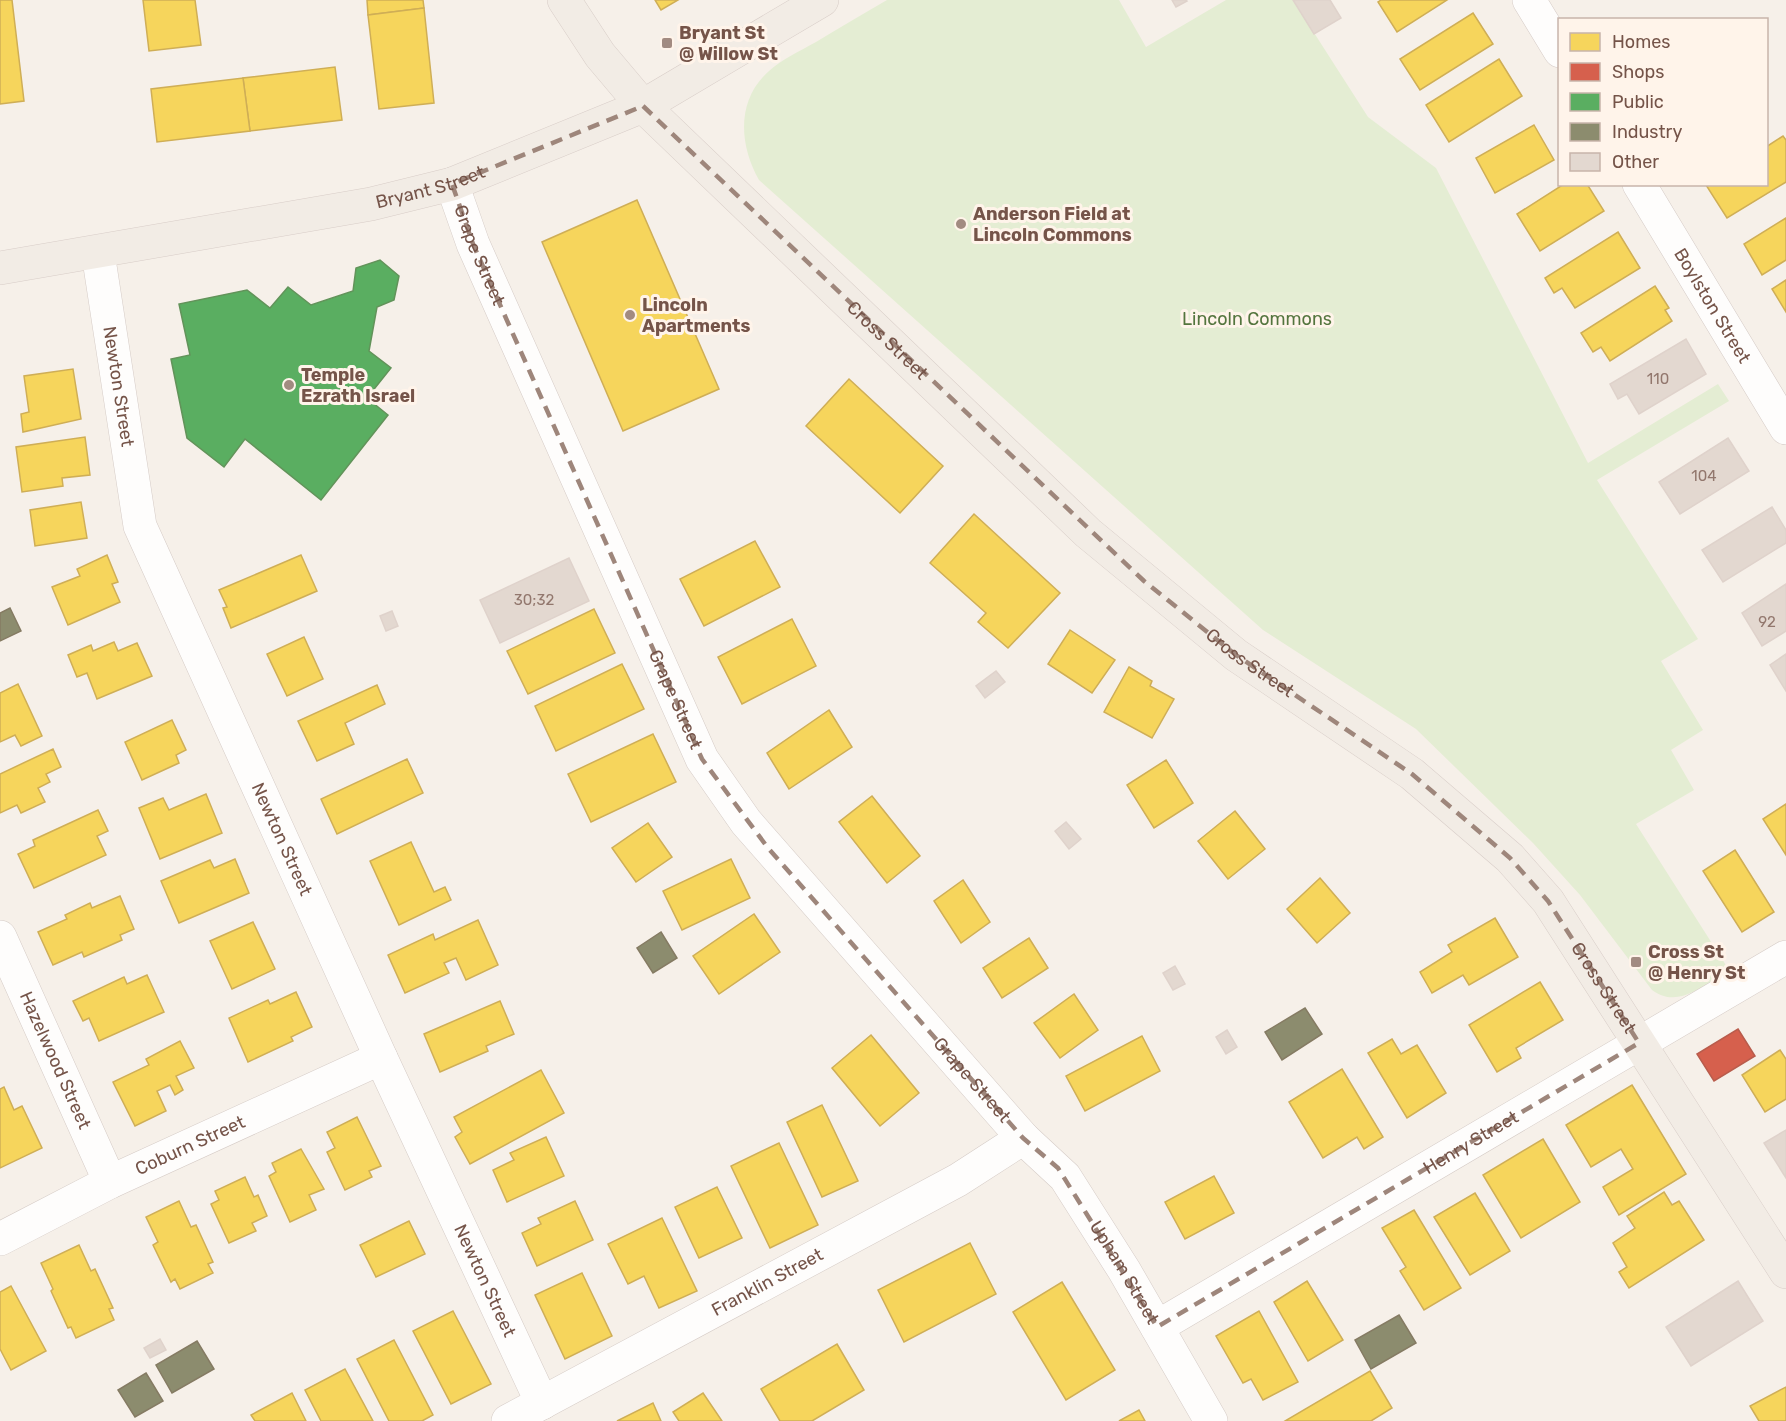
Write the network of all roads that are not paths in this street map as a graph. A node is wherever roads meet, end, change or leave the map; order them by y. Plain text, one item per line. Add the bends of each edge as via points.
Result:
1 (564, 0) edge
2 (822, 0) edge
3 (1529, 0) edge
4 (1558, 48) edge
5 (643, 106) junction
6 (452, 184) junction
7 (1640, 186) edge
8 (98, 253) junction
9 (0, 268) edge
10 (1786, 428) edge
11 (0, 937) edge
12 (1786, 957) edge
13 (1639, 1043) junction
14 (381, 1058) junction
15 (1023, 1138) junction
16 (110, 1182) junction
17 (0, 1239) edge
18 (1786, 1272) edge
19 (1157, 1327) junction
20 (542, 1403) junction
21 (508, 1421) edge
22 (1211, 1421) edge

1 - 5 main road, Cross Street via 600,55
2 - 5 main road, Bryant Street
3 - 4 street
5 - 6 main road, Bryant Street
5 - 13 main road, Cross Street via 1032,480 1144,581 1236,655 1412,774 1510,858 1548,902
6 - 8 main road, Bryant Street via 371,204
6 - 15 street, Grape Street via 473,244 702,759 746,822
7 - 10 street, Boylston Street
8 - 9 main road, Bryant Street
8 - 14 street, Newton Street via 140,526
11 - 16 street, Hazelwood Street
12 - 13 street, Henry Street
13 - 18 main road, Cross Street
13 - 19 street, Henry Street
14 - 16 street, Coburn Street
14 - 20 street, Newton Street
15 - 19 street, Upham Street via 1065,1177
15 - 20 street, Franklin Street via 958,1180
16 - 17 street, Coburn Street
19 - 22 street, Upham Street
20 - 21 street, Franklin Street

